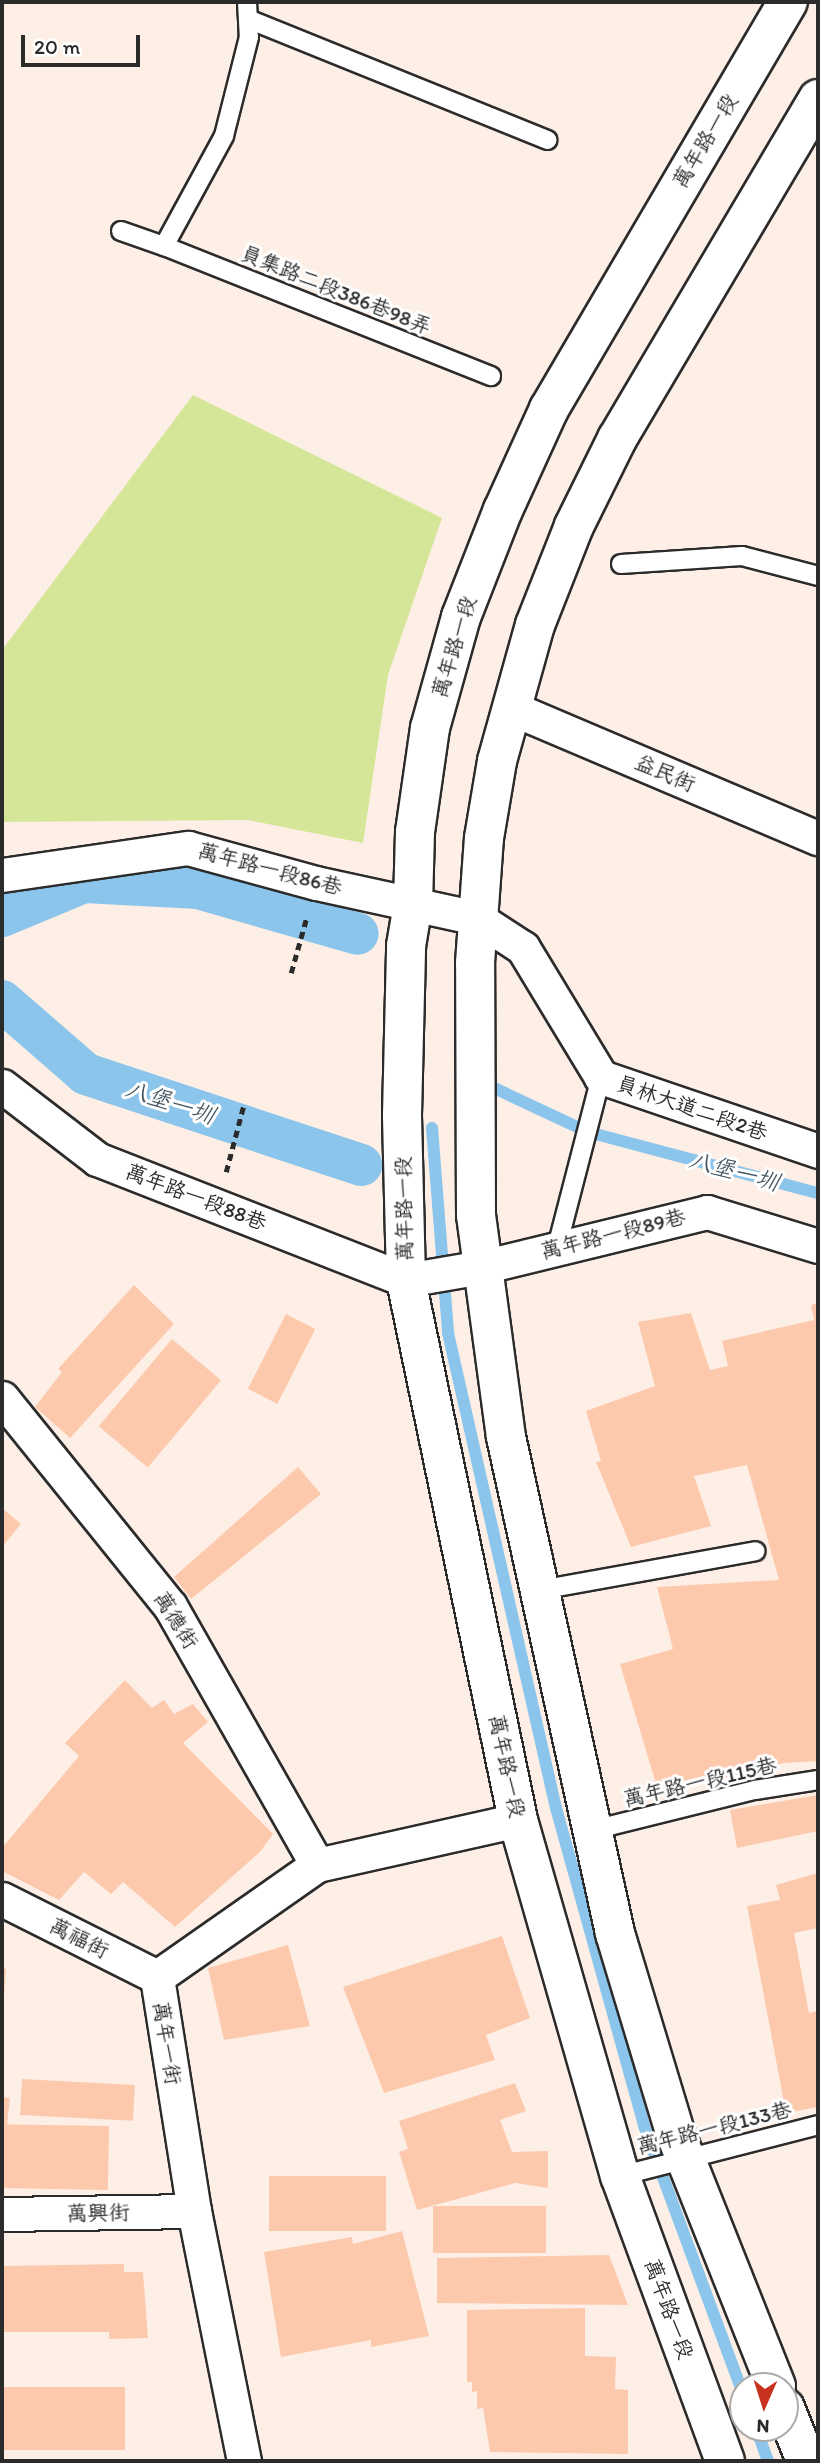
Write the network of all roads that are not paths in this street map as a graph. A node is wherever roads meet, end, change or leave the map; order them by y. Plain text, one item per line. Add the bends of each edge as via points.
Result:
1 (788, 2) edge
2 (248, 11) edge
3 (818, 99) edge
4 (548, 140) dead end
5 (121, 231) dead end
6 (164, 246) junction
7 (491, 376) dead end
8 (621, 564) dead end
9 (818, 576) edge
10 (511, 708) junction
11 (818, 838) edge
12 (2, 875) edge
13 (413, 904) junction
14 (477, 918) junction
15 (601, 1077) junction
16 (2, 1086) edge
17 (818, 1151) edge
18 (818, 1246) edge
19 (557, 1247) junction
20 (482, 1267) junction
21 (406, 1280) junction
22 (2, 1398) edge
23 (756, 1551) dead end
24 (540, 1590) junction
25 (818, 1780) edge
26 (518, 1820) junction
27 (593, 1830) junction
28 (317, 1865) junction
29 (2, 1899) edge
30 (157, 1977) junction
31 (818, 2125) edge
32 (685, 2156) junction
33 (621, 2176) junction
34 (194, 2211) junction
35 (2, 2214) edge
36 (770, 2372) edge
37 (798, 2442) edge
38 (244, 2461) edge
39 (725, 2461) edge
40 (806, 2461) edge

1 - 13 street, 萬年路一段 via 549,409 503,510 461,617 430,728 415,832
2 - 4 lane
2 - 6 lane via 249,37 224,136
3 - 10 street via 611,452 574,526 535,625
5 - 6 lane, 員集路二段386巷98弄
6 - 7 lane, 員集路二段386巷98弄
8 - 9 lane via 742,556
10 - 11 street, 益民街
10 - 14 street via 488,812
12 - 13 street, 萬年路一段86巷 via 188,848
13 - 14 street, 萬年路一段86巷
13 - 21 street, 萬年路一段 via 406,946
14 - 15 street, 員林大道二段2巷 via 523,948
14 - 20 street via 476,1215
15 - 17 street, 員林大道二段2巷
15 - 19 lane
16 - 21 street, 萬年路一段88巷 via 97,1158
18 - 19 street, 萬年路一段89巷 via 707,1212
19 - 20 street, 萬年路一段89巷
20 - 21 street, 萬年路一段89巷
20 - 24 street via 506,1437
21 - 26 street, 萬年路一段
22 - 28 street, 萬德街 via 170,1606
23 - 24 lane
24 - 27 street
25 - 27 lane, 萬年路一段115巷 via 755,1790
26 - 28 street, 萬年一街
26 - 33 street, 萬年路一段
27 - 32 street via 615,1933
28 - 30 street, 萬年一街
29 - 30 street, 萬福街
30 - 34 street, 萬年一街
31 - 32 lane, 萬年路一段133巷
32 - 33 lane, 萬年路一段133巷
32 - 36 street
33 - 39 street, 萬年路一段
34 - 35 street, 萬興街
34 - 38 street, 萬年一街
37 - 40 street

